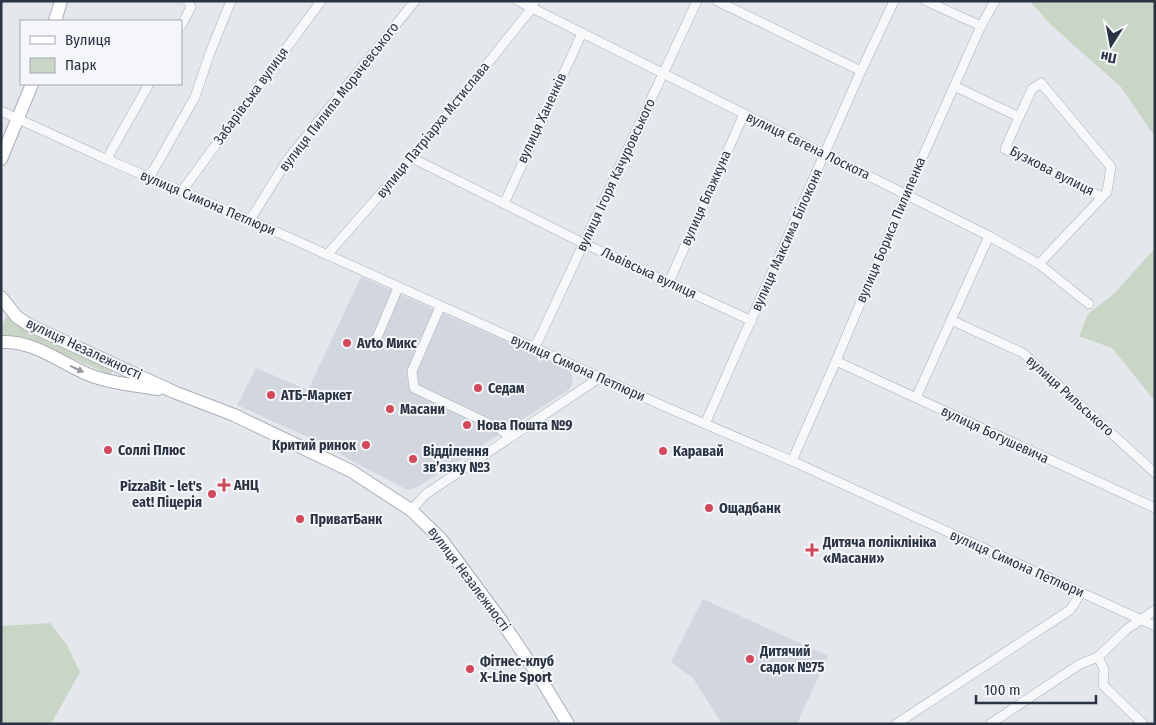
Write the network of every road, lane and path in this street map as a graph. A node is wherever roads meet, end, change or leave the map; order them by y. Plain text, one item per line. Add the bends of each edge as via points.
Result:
1 (61, 1) edge
2 (188, 1) edge
3 (230, 1) edge
4 (320, 1) edge
5 (415, 1) edge
6 (518, 1) edge
7 (697, 1) edge
8 (717, 1) edge
9 (894, 1) edge
10 (926, 1) edge
11 (995, 1) edge
12 (534, 5) edge
13 (54, 20) edge
14 (182, 24) edge
15 (981, 26) junction
16 (582, 33) junction
17 (861, 71) junction
18 (663, 74) junction
19 (32, 85) edge
20 (148, 85) edge
21 (954, 86) junction
22 (1, 111) edge
23 (744, 114) junction
24 (1019, 117) junction
25 (19, 119) junction
26 (824, 155) junction
27 (412, 158) junction
28 (1, 159) edge
29 (108, 160) junction
30 (146, 176) junction
31 (182, 191) junction
32 (906, 194) junction
33 (1102, 197) junction
34 (504, 204) junction
35 (250, 220) junction
36 (989, 236) junction
37 (585, 244) junction
38 (327, 255) junction
39 (1039, 264) junction
40 (669, 282) junction
41 (398, 288) junction
42 (1, 297) edge
43 (1089, 304) dead end
44 (440, 307) junction
45 (950, 320) junction
46 (752, 321) junction
47 (1, 342) edge
48 (373, 347) dead end
49 (532, 348) junction
50 (836, 361) junction
51 (599, 378) junction
52 (174, 392) junction
53 (916, 398) junction
54 (705, 424) junction
55 (510, 438) junction
56 (792, 461) junction
57 (1155, 473) edge
58 (1155, 508) edge
59 (411, 510) junction
60 (1081, 593) junction
61 (1155, 610) edge
62 (1139, 620) junction
63 (1155, 626) edge
64 (1098, 657) junction
65 (568, 724) edge
66 (896, 724) edge
67 (990, 724) edge
68 (1143, 724) edge

1 - 13 street
2 - 14 street via 190,7
3 - 30 street via 195,97 153,171
4 - 31 street, Забарівська вулиця
5 - 35 street, вулиця Пилипа Морачевського via 288,159
6 - 12 street, вулиця Євгена Лоскота
7 - 18 street, вулиця Ігоря Качуровського
8 - 17 street
9 - 17 street, вулиця Максима Білоконя
10 - 15 street
11 - 15 street, вулиця Бориса Пилипенка
12 - 16 street, вулиця Євгена Лоскота
12 - 27 street, вулиця Патріарха Мстислава
15 - 21 street, вулиця Бориса Пилипенка
16 - 18 street, вулиця Євгена Лоскота
16 - 34 street, вулиця Ханенків
17 - 26 street, вулиця Максима Білоконя
18 - 23 street, вулиця Євгена Лоскота
18 - 37 street, вулиця Ігоря Качуровського
19 - 25 street
20 - 29 street
21 - 24 street
21 - 32 street, вулиця Бориса Пилипенка
22 - 25 street, вулиця Симона Петлюри
23 - 26 street, вулиця Євгена Лоскота
23 - 40 street, вулиця Блажкуна
24 - 33 street, Бузкова вулиця via 1005,149
24 - 33 street, Бузкова вулиця via 1032,89 1041,83 1111,166 1107,192
25 - 28 street
25 - 29 street, вулиця Симона Петлюри
26 - 32 street, вулиця Євгена Лоскота
26 - 46 street, вулиця Максима Білоконя
27 - 34 street, Львівська вулиця
27 - 38 street, вулиця Патріарха Мстислава
29 - 30 street, вулиця Симона Петлюри
30 - 31 street, вулиця Симона Петлюри
31 - 35 street, вулиця Симона Петлюри
32 - 36 street, вулиця Євгена Лоскота
32 - 50 street, вулиця Бориса Пилипенка
33 - 39 street, Бузкова вулиця
34 - 37 street, Львівська вулиця
35 - 38 street, вулиця Симона Петлюри
36 - 39 street, вулиця Євгена Лоскота
36 - 45 street
37 - 40 street, Львівська вулиця
37 - 49 street, вулиця Ігоря Качуровського
38 - 41 street, вулиця Симона Петлюри
39 - 43 street, вулиця Євгена Лоскота
40 - 46 street, Львівська вулиця
41 - 44 street, вулиця Симона Петлюри
41 - 48 street
42 - 52 street, вулиця Незалежності via 17,317 29,325
44 - 49 street, вулиця Симона Петлюри
44 - 55 street via 412,371 414,388 500,428
45 - 53 street
45 - 57 street, вулиця Рильського via 1022,353
46 - 54 street, вулиця Максима Білоконя
47 -> 52 street, вулиця Незалежності via 20,343 88,374
49 - 51 street, вулиця Симона Петлюри
50 - 53 street, вулиця Богушевича
50 - 56 street, вулиця Бориса Пилипенка
51 - 54 street, вулиця Симона Петлюри
51 - 55 street
52 - 59 street, вулиця Незалежності via 230,413 351,471
53 - 58 street, вулиця Богушевича
54 - 56 street, вулиця Симона Петлюри
55 - 59 street via 426,494
56 - 60 street, вулиця Симона Петлюри
59 - 65 street, вулиця Незалежності via 441,539 495,611
60 - 62 street, вулиця Симона Петлюри
60 - 66 street via 1070,610
61 - 62 street
62 - 63 street, вулиця Симона Петлюри
62 - 64 street
64 - 67 street via 1080,664
64 - 68 street via 1104,669 1103,685

